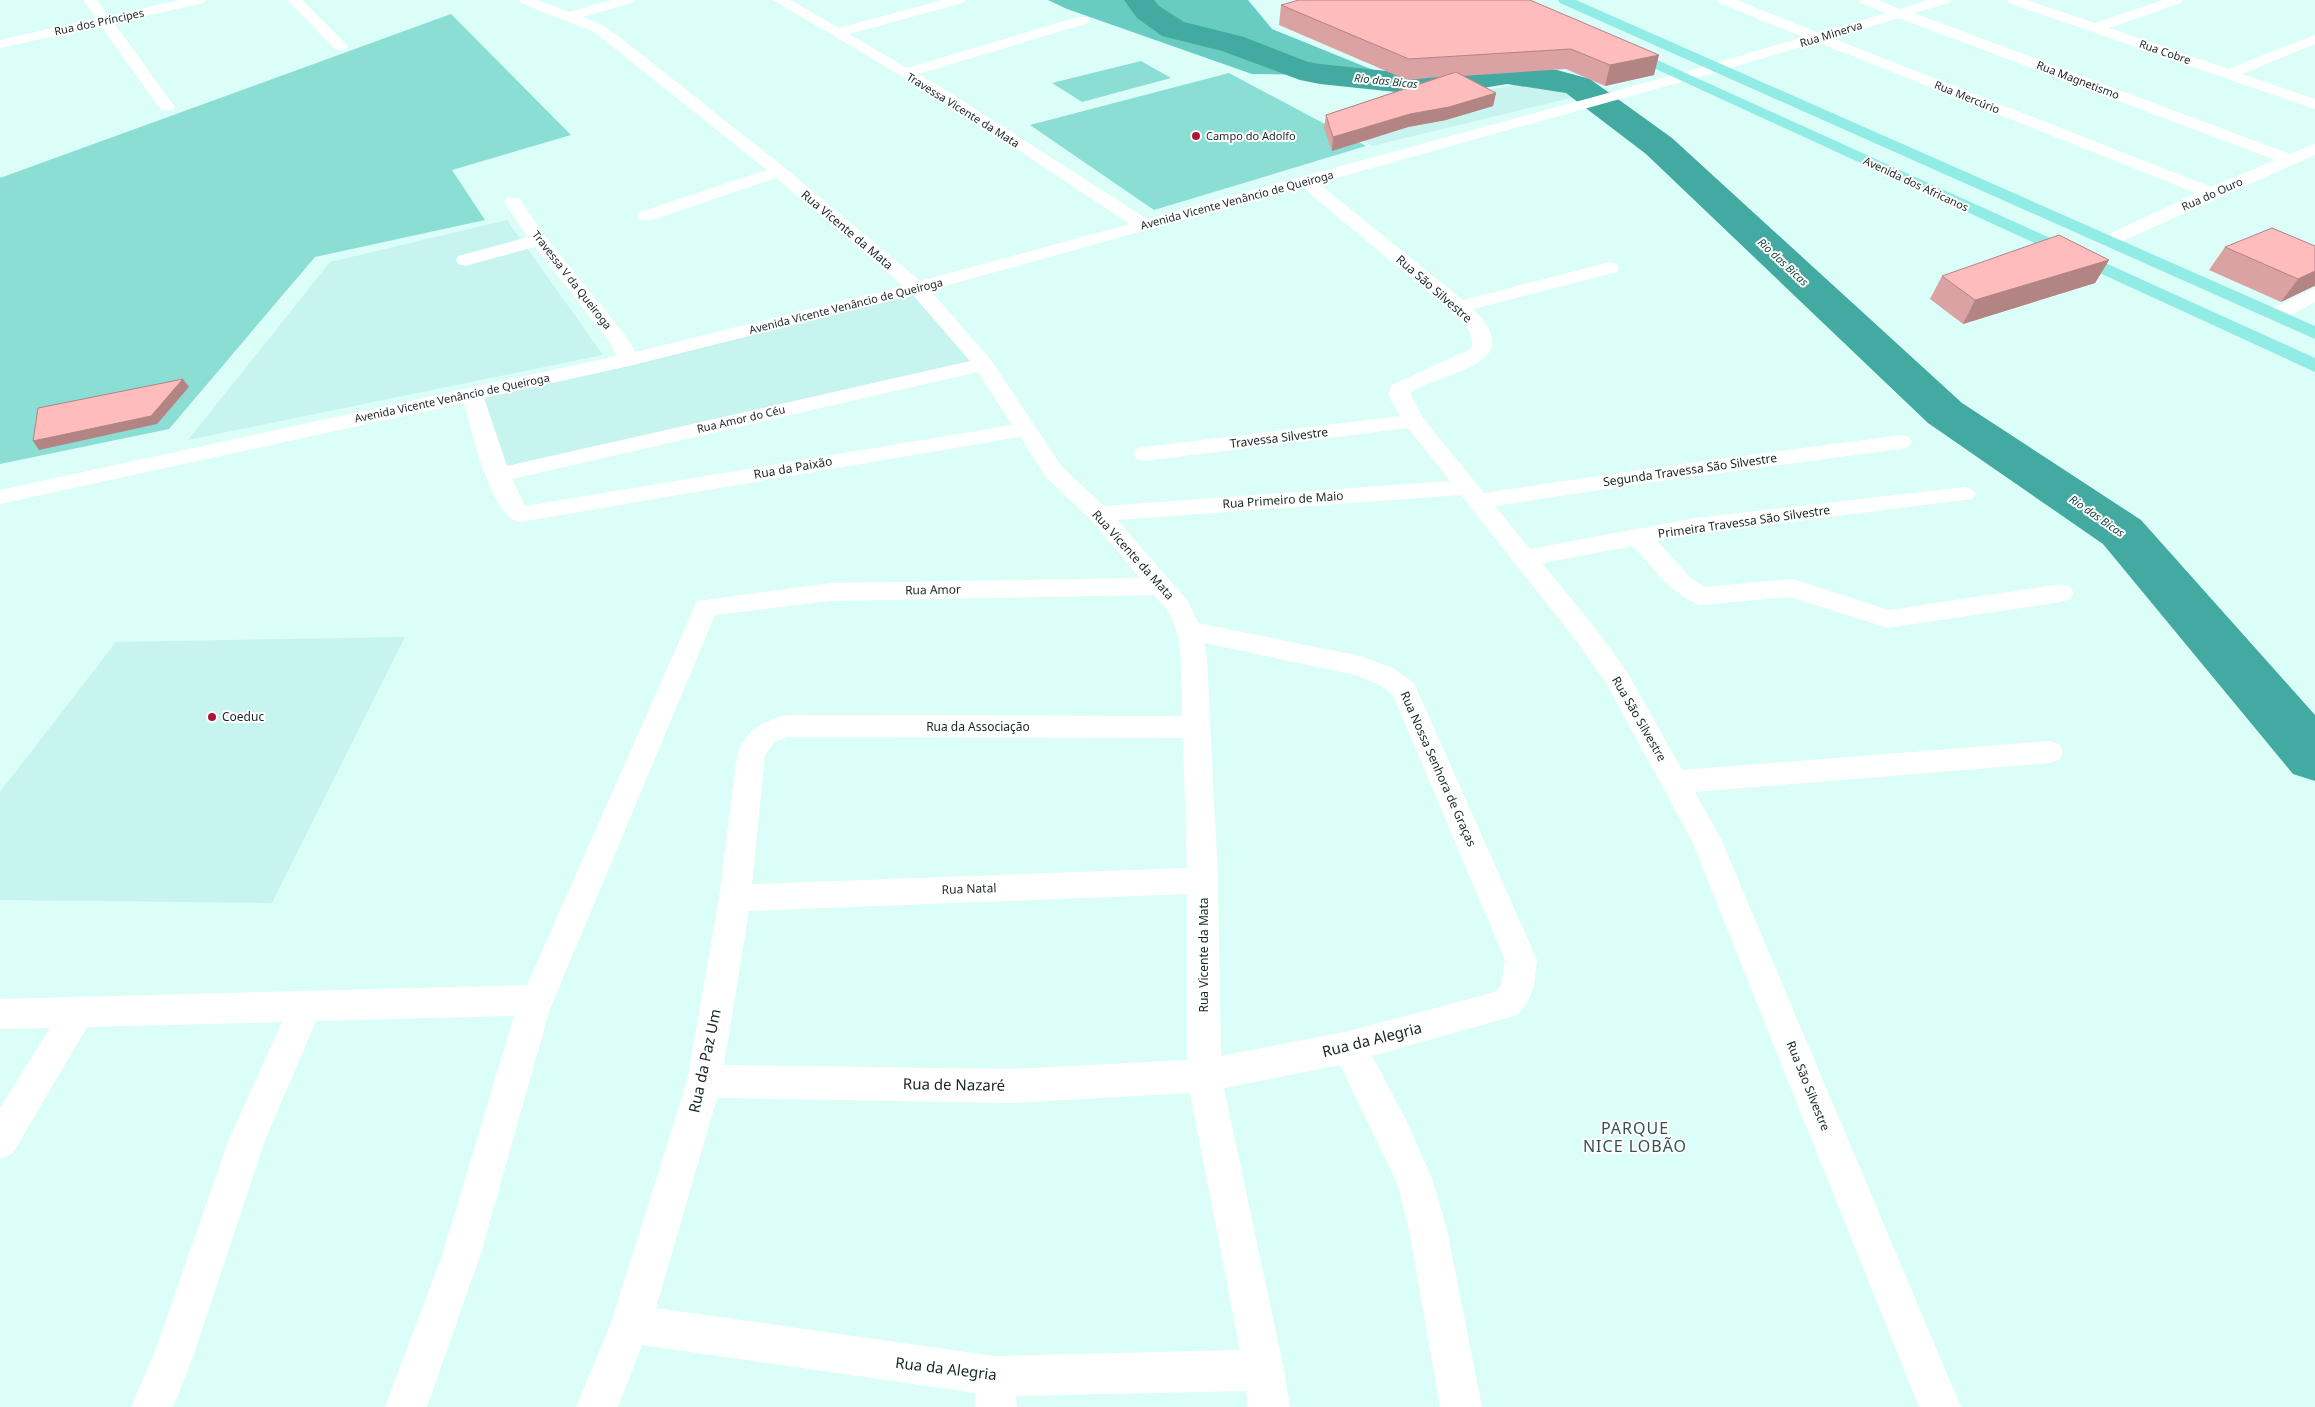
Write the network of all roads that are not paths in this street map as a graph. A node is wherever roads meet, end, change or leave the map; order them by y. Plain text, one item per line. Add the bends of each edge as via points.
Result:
1 (90, 0) edge
2 (199, 0) edge
3 (294, 0) edge
4 (526, 0) edge
5 (627, 0) edge
6 (780, 0) edge
7 (958, 0) edge
8 (1564, 0) edge
9 (1724, 0) edge
10 (1865, 0) edge
11 (1944, 0) edge
12 (2014, 0) edge
13 (2176, 0) edge
14 (1900, 13) junction
15 (567, 17) junction
16 (1083, 20) dead end
17 (104, 21) junction
18 (2095, 28) junction
19 (837, 33) junction
20 (1819, 38) junction
21 (2315, 39) edge
22 (1607, 41) edge
23 (0, 44) edge
24 (1667, 44) junction
25 (341, 47) dead end
26 (1718, 67) junction
27 (904, 73) junction
28 (2229, 74) junction
29 (1684, 77) junction
30 (2315, 104) edge
31 (167, 107) dead end
32 (2315, 149) edge
33 (2291, 160) junction
34 (779, 172) junction
35 (1306, 182) junction
36 (2211, 193) junction
37 (513, 202) dead end
38 (646, 216) dead end
39 (1144, 225) junction
40 (538, 240) junction
41 (2109, 241) junction
42 (465, 260) dead end
43 (1610, 268) dead end
44 (916, 288) junction
45 (2315, 294) edge
46 (1459, 307) junction
47 (2274, 314) junction
48 (2315, 333) edge
49 (629, 360) junction
50 (984, 364) junction
51 (2315, 366) edge
52 (472, 394) junction
53 (1414, 421) junction
54 (1028, 428) junction
55 (1901, 442) dead end
56 (1144, 454) dead end
57 (499, 475) junction
58 (1474, 494) junction
59 (1964, 494) dead end
60 (0, 497) edge
61 (1098, 514) junction
62 (1639, 537) junction
63 (1525, 558) junction
64 (1161, 586) junction
65 (2061, 592) dead end
66 (1188, 630) junction
67 (1195, 727) junction
68 (764, 735) joint
69 (2049, 752) dead end
70 (1675, 782) junction
71 (1203, 880) junction
72 (735, 898) junction
73 (1521, 975) joint
74 (537, 1000) junction
75 (306, 1006) junction
76 (78, 1012) junction
77 (0, 1014) edge
78 (1349, 1047) junction
79 (1204, 1076) junction
80 (704, 1081) junction
81 (0, 1141) edge
82 (631, 1324) junction
83 (1267, 1389) edge
84 (995, 1392) edge
85 (152, 1407) edge
86 (406, 1407) edge
87 (597, 1407) edge
88 (1461, 1407) edge
89 (1940, 1407) edge

1 - 17 street
2 - 17 street, Rua dos Príncipes
3 - 25 street
4 - 15 street, Rua Vicente da Mata
5 - 15 street
6 - 19 street, Travessa Vicente da Mata
7 - 19 street
8 - 24 main road, Avenida dos Africanos
9 - 20 street, Rua Mercúrio
10 - 14 street, Rua Magnetismo
11 - 14 street, Rua Minerva
12 - 18 street, Rua Cobre
13 - 18 street
14 - 20 street, Rua Minerva
14 - 33 street, Rua Magnetismo
15 - 34 street, Rua Vicente da Mata via 612,38
16 - 27 street
17 - 23 street, Rua dos Príncipes
17 - 31 street
18 - 28 street, Rua Cobre
19 - 27 street, Travessa Vicente da Mata
20 - 26 street, Rua Minerva
20 - 36 street, Rua Mercúrio
21 - 28 street
22 - 29 main road, Avenida dos Africanos
24 - 26 main road, Avenida dos Africanos
24 - 29 main road
26 - 29 street, Rua Minerva
26 - 41 main road, Avenida dos Africanos
27 - 39 street, Travessa Vicente da Mata
28 - 30 street, Rua Cobre
29 - 35 street, Avenida Vicente Venâncio de Queiroga
29 - 51 main road, Avenida dos Africanos
32 - 33 street, Rua do Ouro
33 - 36 street, Rua do Ouro
34 - 38 street
34 - 44 street, Rua Vicente da Mata
35 - 39 street, Avenida Vicente Venâncio de Queiroga
35 - 46 street, Rua São Silvestre
36 - 41 street, Rua do Ouro
37 - 40 street, Travessa V da Queiroga
39 - 44 street, Avenida Vicente Venâncio de Queiroga
40 - 42 street
40 - 49 street, Travessa V da Queiroga via 618,339
41 - 47 main road, Avenida dos Africanos
43 - 46 street
44 - 49 street, Avenida Vicente Venâncio de Queiroga
44 - 50 street, Rua Vicente da Mata
45 - 47 street
46 - 53 street, Rua São Silvestre via 1478,328 1485,342 1484,349 1469,360 1400,390 1399,395
47 - 48 main road, Avenida dos Africanos
49 - 52 street, Avenida Vicente Venâncio de Queiroga
50 - 54 street, Rua Vicente da Mata
50 - 57 street, Rua Amor do Céu
52 - 57 street
52 - 60 street, Avenida Vicente Venâncio de Queiroga
53 - 56 street, Travessa Silvestre
53 - 58 street, Rua São Silvestre
54 - 57 street, Rua da Paixão via 525,514 516,513
54 - 61 street, Rua Vicente da Mata via 1054,472
55 - 58 street, Segunda Travessa São Silvestre
58 - 61 street, Rua Primeiro de Maio
58 - 63 street, Rua São Silvestre
59 - 62 street, Primeira Travessa São Silvestre via 1695,526
61 - 64 street, Rua Vicente da Mata
62 - 63 street, Primeira Travessa São Silvestre
62 - 65 street via 1682,584 1701,596 1792,588 1888,620
63 - 70 street, Rua São Silvestre via 1616,677
64 - 66 street, Rua Vicente da Mata via 1180,607
64 - 74 street, Rua Amor via 830,592 706,607
66 - 67 street, Rua Vicente da Mata via 1194,659
66 - 73 street, Rua Nossa Senhora de Graças via 1360,666 1398,682 1514,942 1521,960
67 - 68 street, Rua da Associação via 786,726
67 - 71 street, Rua Vicente da Mata
68 - 72 street, Rua da Paz Um via 756,742 751,755
69 - 70 street
70 - 89 street, Rua São Silvestre via 1706,839
71 - 72 street, Rua Natal
71 - 79 street, Rua Vicente da Mata
72 - 80 street, Rua da Paz Um
73 - 78 street, Rua da Alegria via 1517,992 1505,1004
74 - 75 street
74 - 86 street via 461,1256
75 - 76 street
75 - 85 street via 247,1139 173,1357
76 - 77 street
76 - 81 street
78 - 79 street, Rua da Alegria
78 - 88 street via 1415,1182 1428,1230
79 - 80 street, Rua de Nazaré via 1012,1086
79 - 83 street, Rua Vicente da Mata
80 - 82 street, Rua da Paz Um
82 - 84 street, Rua da Alegria
82 - 87 street, Rua da Paz Um
83 - 84 street, Rua da Alegria

